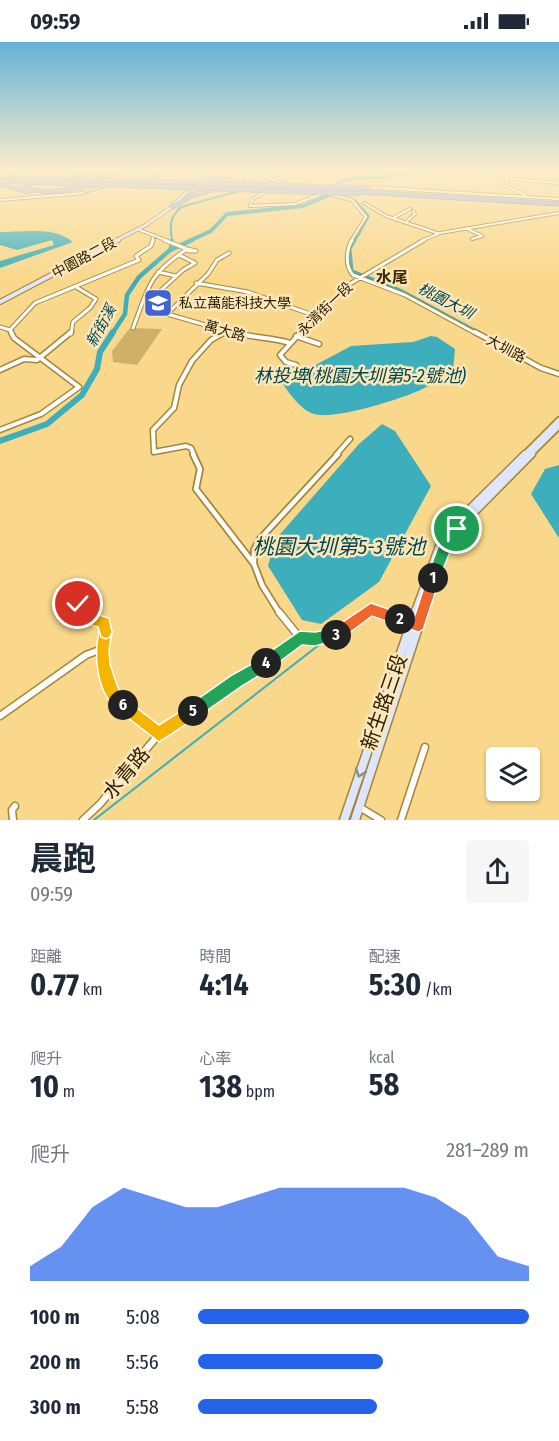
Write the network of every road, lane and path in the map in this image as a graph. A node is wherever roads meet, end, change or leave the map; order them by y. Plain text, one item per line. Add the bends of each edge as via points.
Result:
1 (170, 206) edge
2 (359, 206) edge
3 (367, 206) edge
4 (172, 207) edge
5 (559, 213) edge
6 (394, 218) junction
7 (407, 221) junction
8 (465, 228) junction
9 (138, 229) junction
10 (437, 234) junction
11 (154, 236) junction
12 (472, 239) dead end
13 (230, 254) dead end
14 (178, 255) junction
15 (157, 272) junction
16 (176, 276) junction
17 (361, 277) junction
18 (196, 283) junction
19 (75, 286) junction
20 (159, 297) dead end
21 (0, 301) edge
22 (316, 316) junction
23 (0, 327) edge
24 (133, 328) dead end
25 (10, 330) junction
26 (227, 331) junction
27 (296, 336) junction
28 (290, 343) junction
29 (319, 344) dead end
30 (39, 358) junction
31 (296, 365) dead end
32 (0, 370) edge
33 (559, 374) edge
34 (559, 420) edge
35 (559, 426) edge
36 (0, 430) edge
37 (350, 439) dead end
38 (254, 564) junction
39 (74, 593) dead end
40 (414, 624) junction
41 (300, 638) junction
42 (102, 649) junction
43 (0, 716) edge
44 (159, 734) junction
45 (425, 747) dead end
46 (15, 806) dead end
47 (359, 807) junction
48 (13, 820) edge
49 (83, 820) edge
50 (344, 820) edge
51 (355, 820) edge
52 (381, 820) edge
53 (401, 820) edge

1 - 9 main road, 中園路二段
2 - 17 street, bridge via 366,217 347,251 348,269
3 - 6 street
4 - 9 main road, 中園路二段
5 - 8 street, 永清街一段
6 - 7 street
6 - 7 street via 412,210 415,214
7 - 10 street
8 - 10 street, 永清街一段
8 - 12 street via 482,236
9 - 11 street
9 - 21 main road, 中園路二段
10 - 17 street, 永清街一段
11 - 14 street via 186,248
11 - 19 street via 151,246 136,256 139,260
13 - 18 street, 萬大路 via 217,260
14 - 15 street
14 - 16 street via 195,263
15 - 16 street
15 - 24 street via 148,283
16 - 20 street via 162,288
17 - 22 street, 永清街一段
17 - 33 street, 大圳路 via 405,295
18 - 22 street via 248,292
18 - 26 street, 萬大路 via 166,314
19 - 25 street via 32,305
19 - 30 street via 96,299 73,322 71,334
22 - 27 street, 永清街一段
23 - 25 street
25 - 30 street
26 - 28 street, 萬大路
26 - 38 street via 211,340 192,361 179,385 174,408 153,430 152,445 154,452 159,453 182,446 191,448 200,469 196,489
27 - 28 street, 永清街一段
27 - 29 street
28 - 31 street via 280,355
30 - 32 street via 24,358
30 - 36 street via 79,387 41,414
34 - 40 main road, 新生路三段 via 443,535
35 - 40 main road, 新生路三段 via 450,537
37 - 38 street via 259,540
38 - 41 street via 262,585
39 - 42 street via 79,615 104,622
40 - 41 street via 371,609 333,636
40 - 47 main road, 新生路三段
40 -> 50 main road, 新生路三段
41 - 44 street, 水青路
42 - 43 street via 86,655
42 - 44 street via 112,693
44 - 49 street, 水青路
45 - 53 street
46 - 48 street
47 - 51 main road, 新生路三段
47 - 52 street

